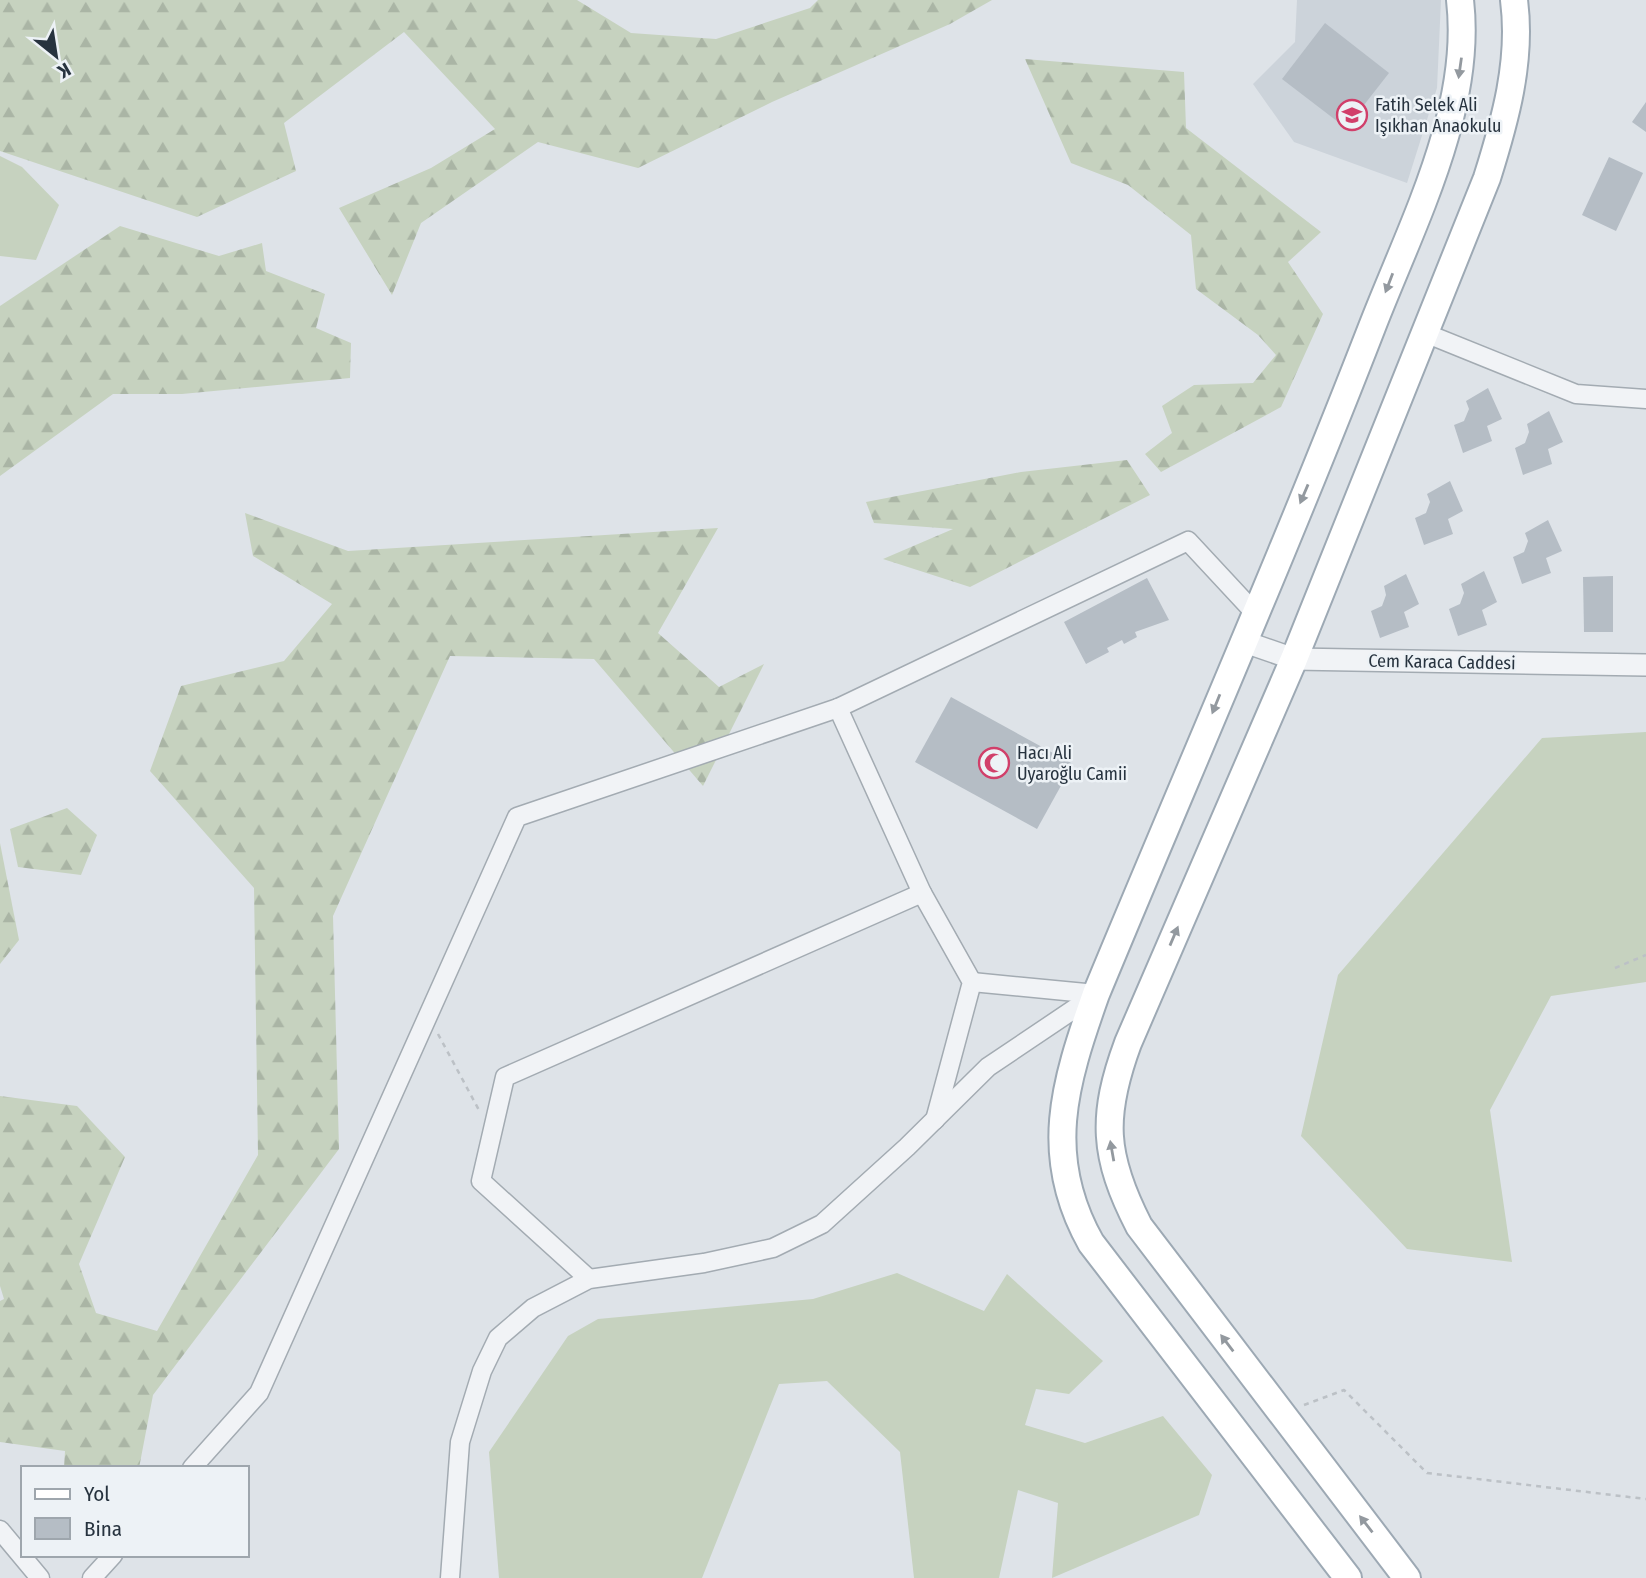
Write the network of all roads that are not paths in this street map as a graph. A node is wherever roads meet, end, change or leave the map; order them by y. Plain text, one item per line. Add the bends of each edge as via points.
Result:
1 (1460, 0) edge
2 (1514, 0) edge
3 (1425, 333) junction
4 (1646, 399) edge
5 (1254, 612) junction
6 (1242, 642) junction
7 (1294, 659) junction
8 (1646, 665) edge
9 (838, 708) junction
10 (922, 893) junction
11 (972, 982) junction
12 (1096, 995) junction
13 (935, 1120) junction
14 (589, 1279) junction
15 (194, 1466) edge
16 (0, 1530) edge
17 (21, 1555) edge
18 (22, 1557) edge
19 (111, 1557) edge
20 (40, 1578) edge
21 (92, 1578) edge
22 (450, 1578) edge
23 (1348, 1578) edge
24 (1408, 1578) edge

1 -> 5 main road via 1462,62 1451,122 1338,414
2 - 3 main road via 1508,112 1487,178
3 - 4 street via 1576,394
3 - 7 main road
5 - 6 main road
5 - 9 street via 1188,541
6 - 7 street, Cem Karaca Caddesi
6 -> 12 main road
7 - 8 street, Cem Karaca Caddesi
24 -> 7 main road via 1139,1226 1111,1152 1108,1115 1115,1078
9 - 10 street
9 - 15 street via 517,817 259,1393
10 - 11 street
10 - 14 street via 505,1077 481,1181
11 - 12 street
11 - 13 street
12 - 13 street via 988,1067
12 - 23 main road via 1073,1060 1060,1127 1061,1157 1076,1217 1091,1243
13 - 14 street via 821,1224 773,1248
14 - 22 street via 524,1315 498,1338 482,1371 460,1442
16 - 17 street
18 - 20 street
19 - 21 street

